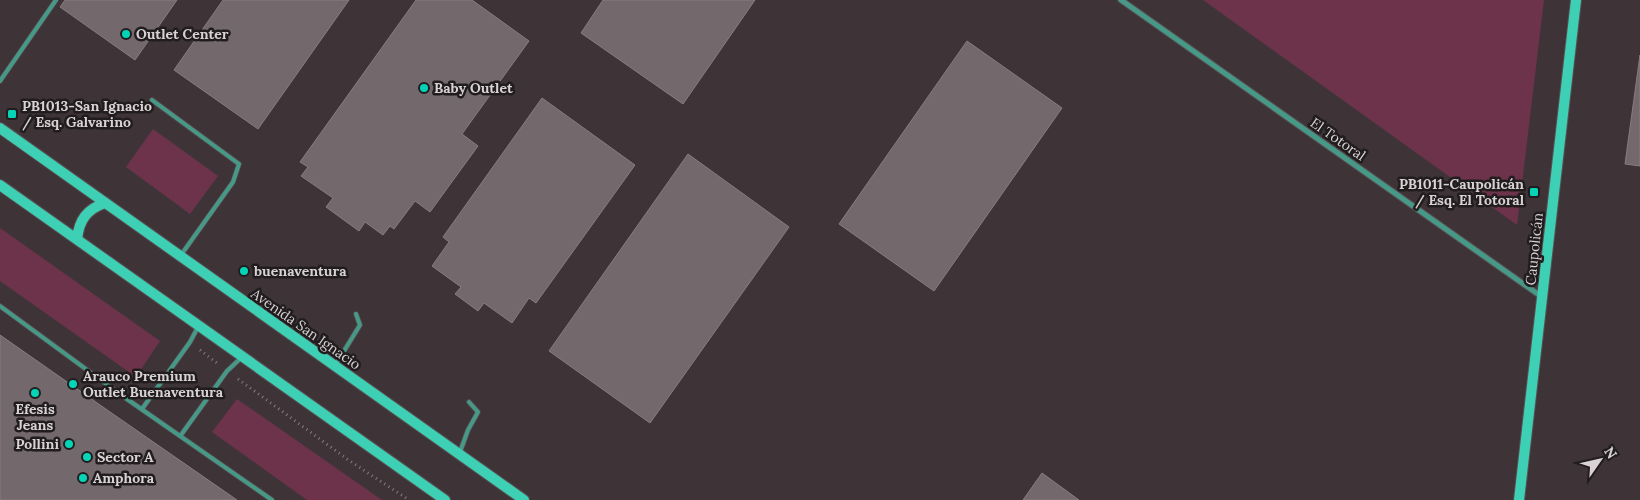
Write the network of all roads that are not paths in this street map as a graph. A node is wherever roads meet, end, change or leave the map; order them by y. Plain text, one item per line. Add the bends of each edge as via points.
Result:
1 (56, 0) edge
2 (1121, 0) edge
3 (1576, 0) edge
4 (0, 81) edge
5 (152, 100) dead end
6 (0, 128) edge
7 (0, 185) edge
8 (105, 203) junction
9 (78, 239) junction
10 (180, 257) junction
11 (1542, 297) junction
12 (0, 306) edge
13 (356, 314) dead end
14 (199, 325) junction
15 (243, 356) junction
16 (335, 366) junction
17 (470, 402) dead end
18 (142, 409) junction
19 (181, 435) junction
20 (459, 454) junction
21 (272, 500) edge
22 (445, 500) edge
23 (524, 500) edge
24 (1519, 500) edge

1 - 4 lane
2 - 11 street, El Totoral
3 - 11 main road, Caupolicán
5 - 10 lane via 239,164 233,182
6 - 8 main road, Avenida San Ignacio
7 - 9 main road
8 - 9 main road via 84,216
8 - 10 main road, Avenida San Ignacio
9 - 14 main road
10 - 16 main road, Avenida San Ignacio
11 - 24 main road, Caupolicán
12 - 18 lane
13 - 16 lane via 360,325
14 - 15 main road
14 - 18 lane
15 - 19 lane via 227,371
15 - 22 main road
16 - 20 main road, Avenida San Ignacio
17 - 20 lane via 478,412
18 - 19 lane
19 - 21 lane
20 - 23 main road, Avenida San Ignacio

